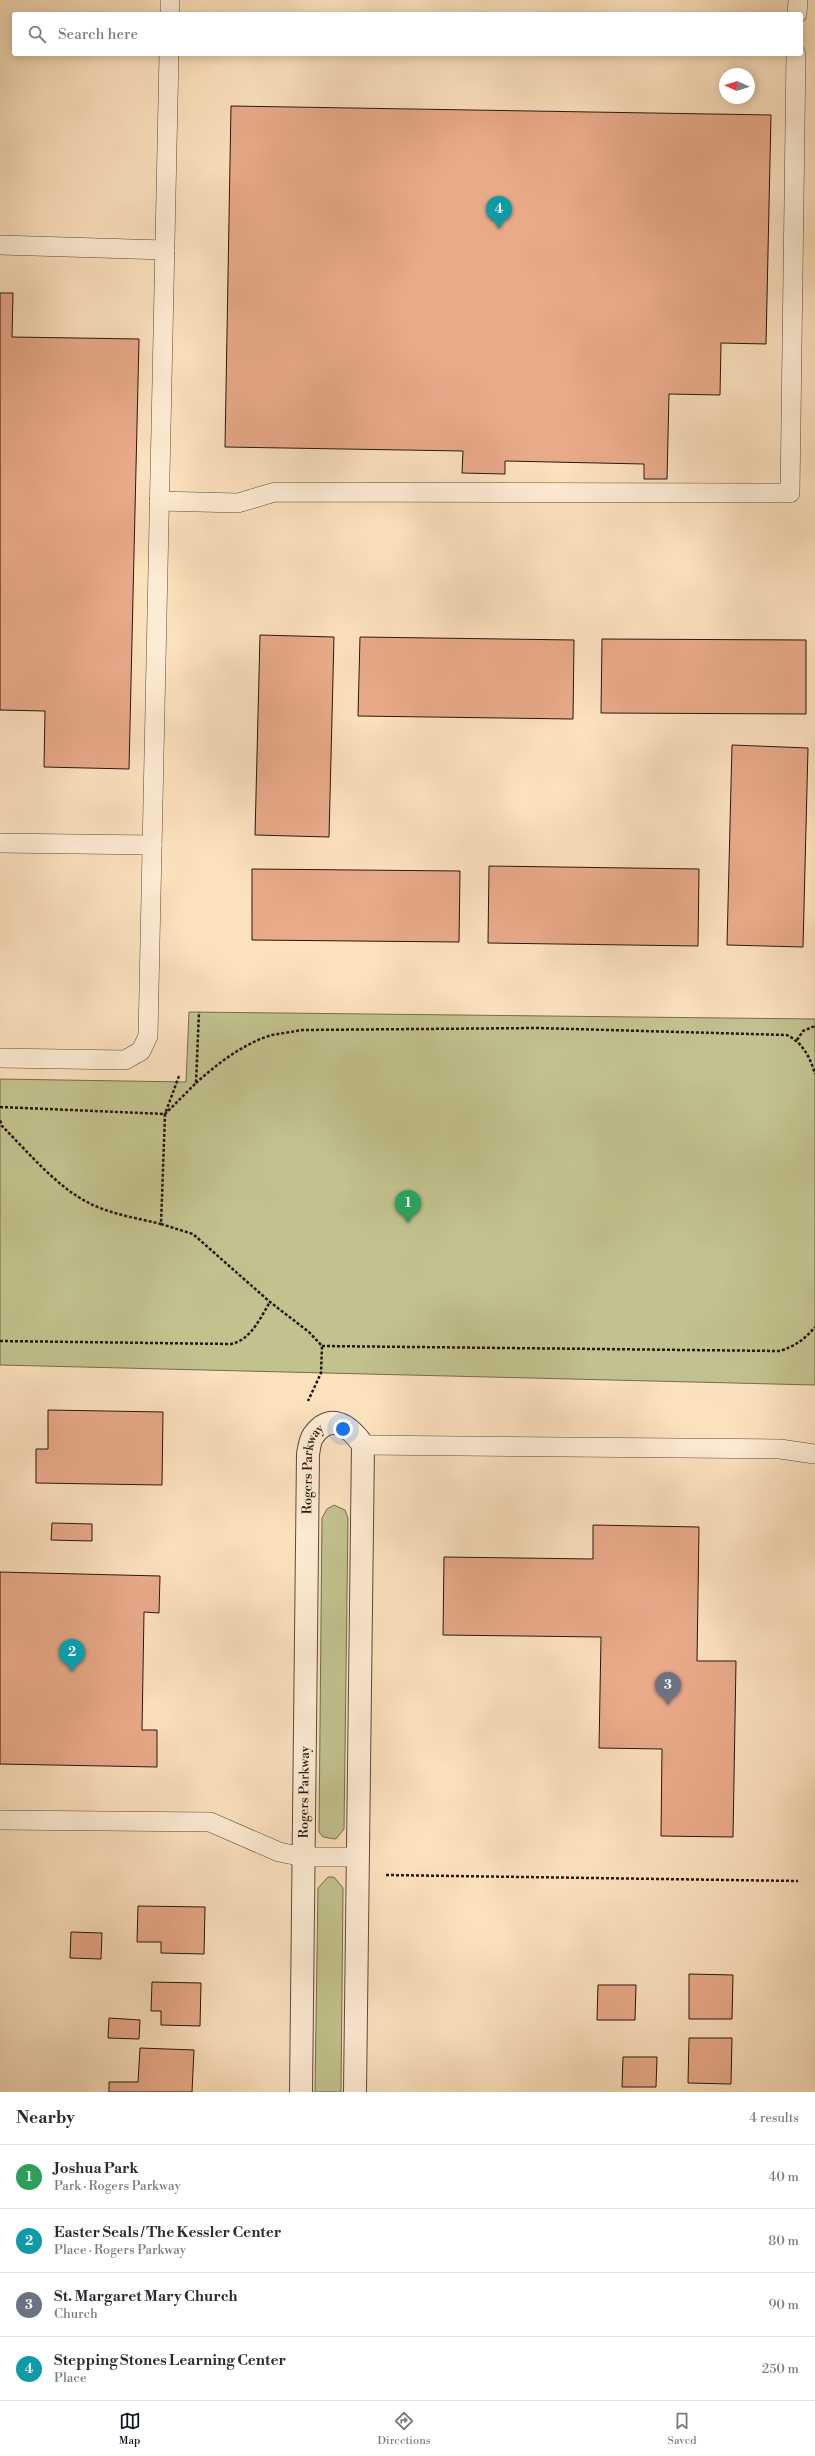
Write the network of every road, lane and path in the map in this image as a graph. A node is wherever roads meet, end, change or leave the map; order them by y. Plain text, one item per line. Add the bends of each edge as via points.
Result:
1 (170, 0) edge
2 (798, 0) edge
3 (170, 12) edge
4 (797, 12) edge
5 (169, 56) edge
6 (796, 56) edge
7 (0, 245) edge
8 (165, 250) junction
9 (159, 501) junction
10 (0, 843) edge
11 (152, 845) junction
12 (199, 1012) dead end
13 (815, 1026) edge
14 (797, 1040) junction
15 (0, 1058) edge
16 (815, 1074) edge
17 (179, 1076) dead end
18 (196, 1083) junction
19 (0, 1107) edge
20 (165, 1114) junction
21 (0, 1120) edge
22 (161, 1224) junction
23 (270, 1302) junction
24 (815, 1327) edge
25 (0, 1341) edge
26 (322, 1346) junction
27 (305, 1407) dead end
28 (363, 1445) junction
29 (815, 1454) edge
30 (0, 1820) edge
31 (304, 1857) junction
32 (358, 1857) junction
33 (385, 1875) dead end
34 (798, 1881) dead end
35 (301, 2092) edge
36 (355, 2092) edge

1 - 3 lane
2 - 4 lane
5 - 8 lane
6 - 9 lane via 790,493 275,492 238,503
7 - 8 lane
8 - 9 lane
9 - 11 lane
10 - 11 lane
11 - 15 lane via 148,1036 142,1051 126,1060
12 - 18 path
13 - 14 path via 803,1031
14 - 16 path via 807,1053
14 - 18 path via 787,1035 537,1028 302,1030 272,1036 252,1044 212,1068
17 - 20 path
18 - 20 path
19 - 20 path
20 - 22 path
21 - 22 path via 2,1126 58,1181 87,1202
22 - 23 path via 193,1234
23 - 25 path via 256,1326 241,1342 231,1344
23 - 26 path
24 - 26 path via 794,1346 780,1351
26 - 27 path via 321,1373
28 - 29 lane via 780,1449
28 - 31 street, Rogers Parkway via 353,1430 338,1422 324,1424 312,1436 308,1454
28 - 32 street
30 - 31 lane via 210,1822 279,1852
31 - 32 lane
31 - 35 street, Rogers Parkway
32 - 36 street
33 - 34 path

